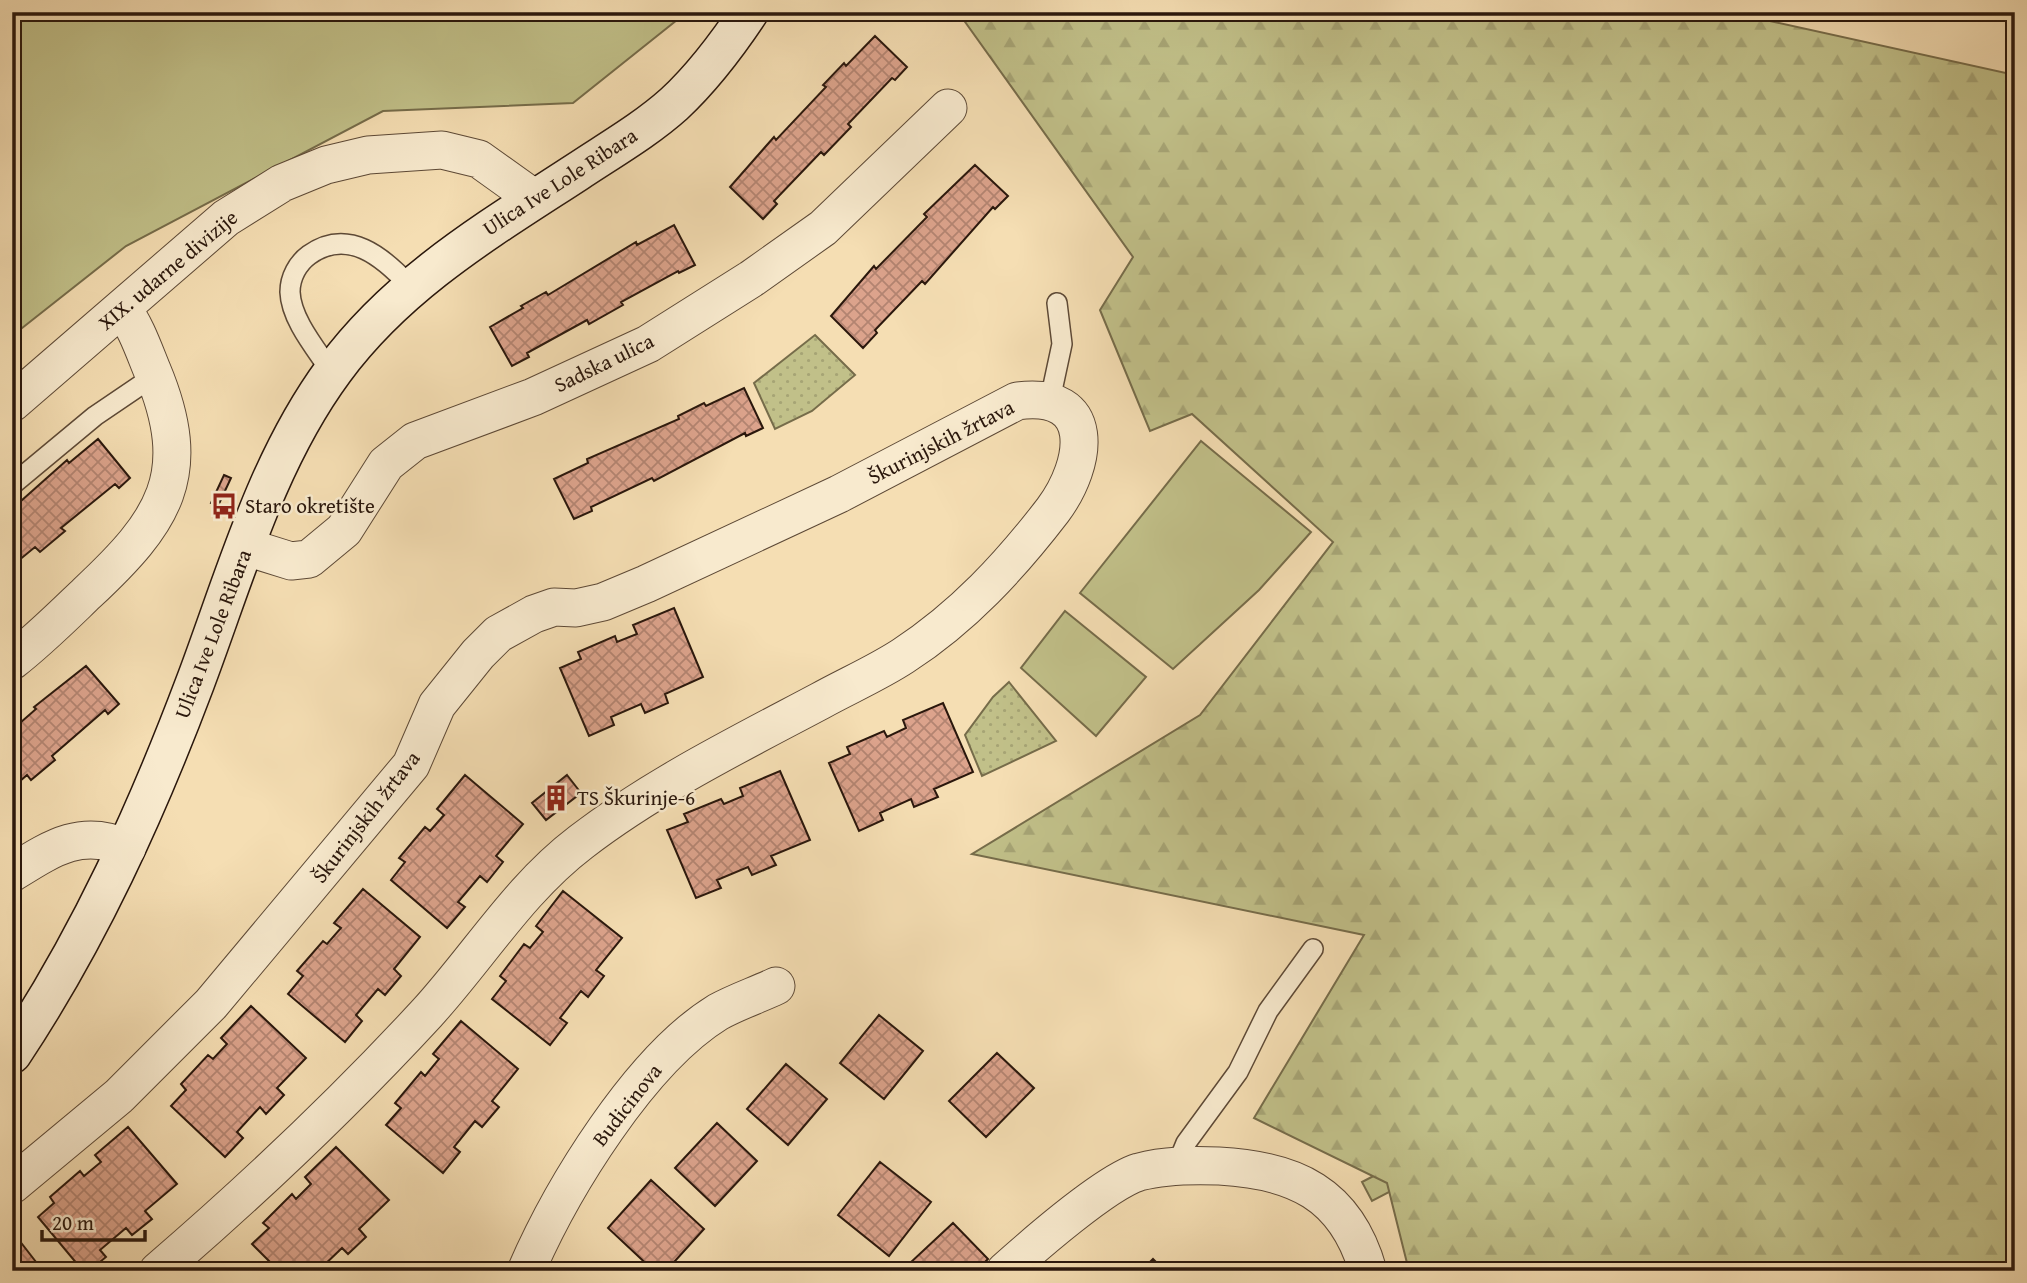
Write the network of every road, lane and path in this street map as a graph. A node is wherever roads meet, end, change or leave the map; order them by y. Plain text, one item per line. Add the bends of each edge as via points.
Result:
1 (749, 12) edge
2 (948, 108) dead end
3 (535, 199) junction
4 (411, 286) junction
5 (1057, 303) dead end
6 (122, 308) junction
7 (332, 373) junction
8 (154, 376) junction
9 (1050, 400) junction
10 (12, 403) edge
11 (12, 485) edge
12 (246, 547) junction
13 (12, 661) edge
14 (127, 848) junction
15 (12, 873) edge
16 (1313, 949) dead end
17 (776, 986) dead end
18 (12, 1054) edge
19 (1177, 1166) junction
20 (12, 1185) edge
21 (158, 1271) edge
22 (526, 1271) edge
23 (1005, 1271) edge
24 (1368, 1271) edge

1 - 3 street, Ulica Ive Lole Ribara via 674,104
2 - 12 street, Sadska ulica via 823,228 648,344 533,397 415,441 386,464 344,530 309,559 291,561
3 - 4 street, Ulica Ive Lole Ribara
3 - 6 street, XIX. udarne divizije via 479,159 442,150 368,155 326,164 282,183 226,218
4 - 7 street, Ulica Ive Lole Ribara via 360,336
4 - 7 lane via 367,249 349,243 330,244 302,260 290,293 300,324
5 - 9 lane via 1062,344
6 - 8 street
6 - 10 street, XIX. udarne divizije
7 - 12 street, Ulica Ive Lole Ribara via 279,459
8 - 11 lane via 95,416
8 - 13 street via 167,417 171,462 168,486 154,520 124,558
9 - 20 street, Škurinjskih žrtava via 1017,401 839,494 646,584 603,602 554,607 498,634 437,705 411,765 211,1004 119,1096
9 - 21 street via 1063,406 1080,431 1077,466 1063,496 1001,574 949,622 902,656 666,785 550,867 428,1012 288,1154
12 - 14 street, Ulica Ive Lole Ribara via 181,721
14 - 15 street via 104,838 86,839 61,845
14 - 18 street, Ulica Ive Lole Ribara via 89,927
16 - 19 lane via 1268,1011 1238,1072 1186,1143
17 - 22 street, Budicinova via 718,1013 669,1052 601,1133 543,1232
19 - 23 street via 1137,1173 1104,1193
19 - 24 street via 1250,1169 1309,1187 1343,1216

